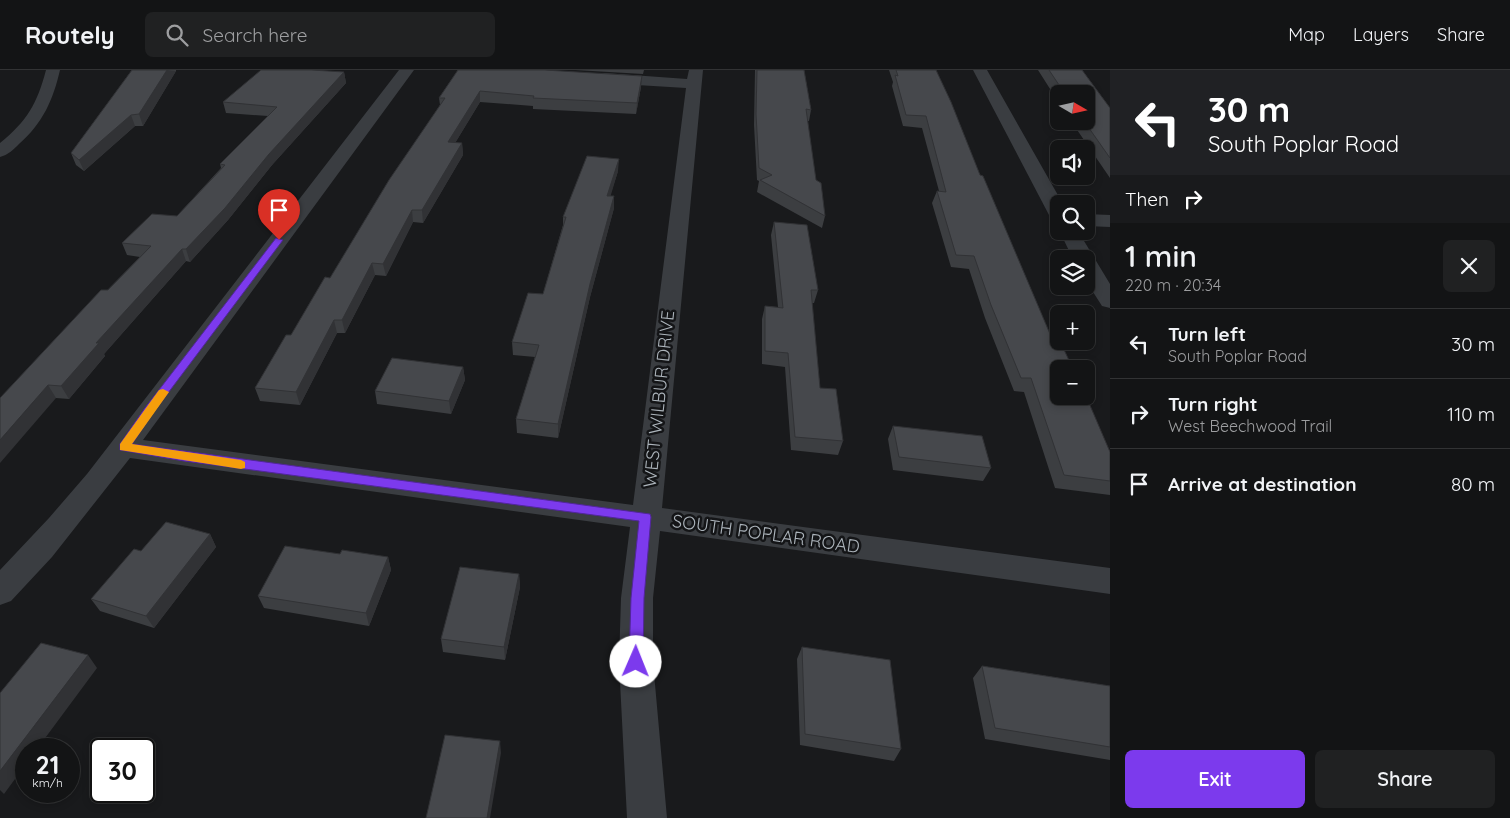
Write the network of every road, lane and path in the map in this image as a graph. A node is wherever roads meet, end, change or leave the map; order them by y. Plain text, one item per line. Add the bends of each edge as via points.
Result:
1 (53, 70) edge
2 (407, 70) edge
3 (980, 70) edge
4 (589, 77) edge
5 (695, 77) edge
6 (0, 152) edge
7 (1050, 198) edge
8 (1095, 220) edge
9 (1110, 221) edge
10 (1095, 277) edge
11 (1110, 301) edge
12 (124, 447) junction
13 (645, 517) junction
14 (1110, 581) edge
15 (0, 591) edge
16 (647, 818) edge

1 - 6 street via 44,106 24,132
2 - 12 street
3 - 7 street
4 - 5 street
5 - 13 street, WEST WILBUR DRIVE
8 - 9 street
10 - 11 street
12 - 13 street, SOUTH POPLAR ROAD
12 - 15 street via 45,546
13 - 14 street, SOUTH POPLAR ROAD
13 - 16 street, WEST WILBUR DRIVE via 637,598 636,662

